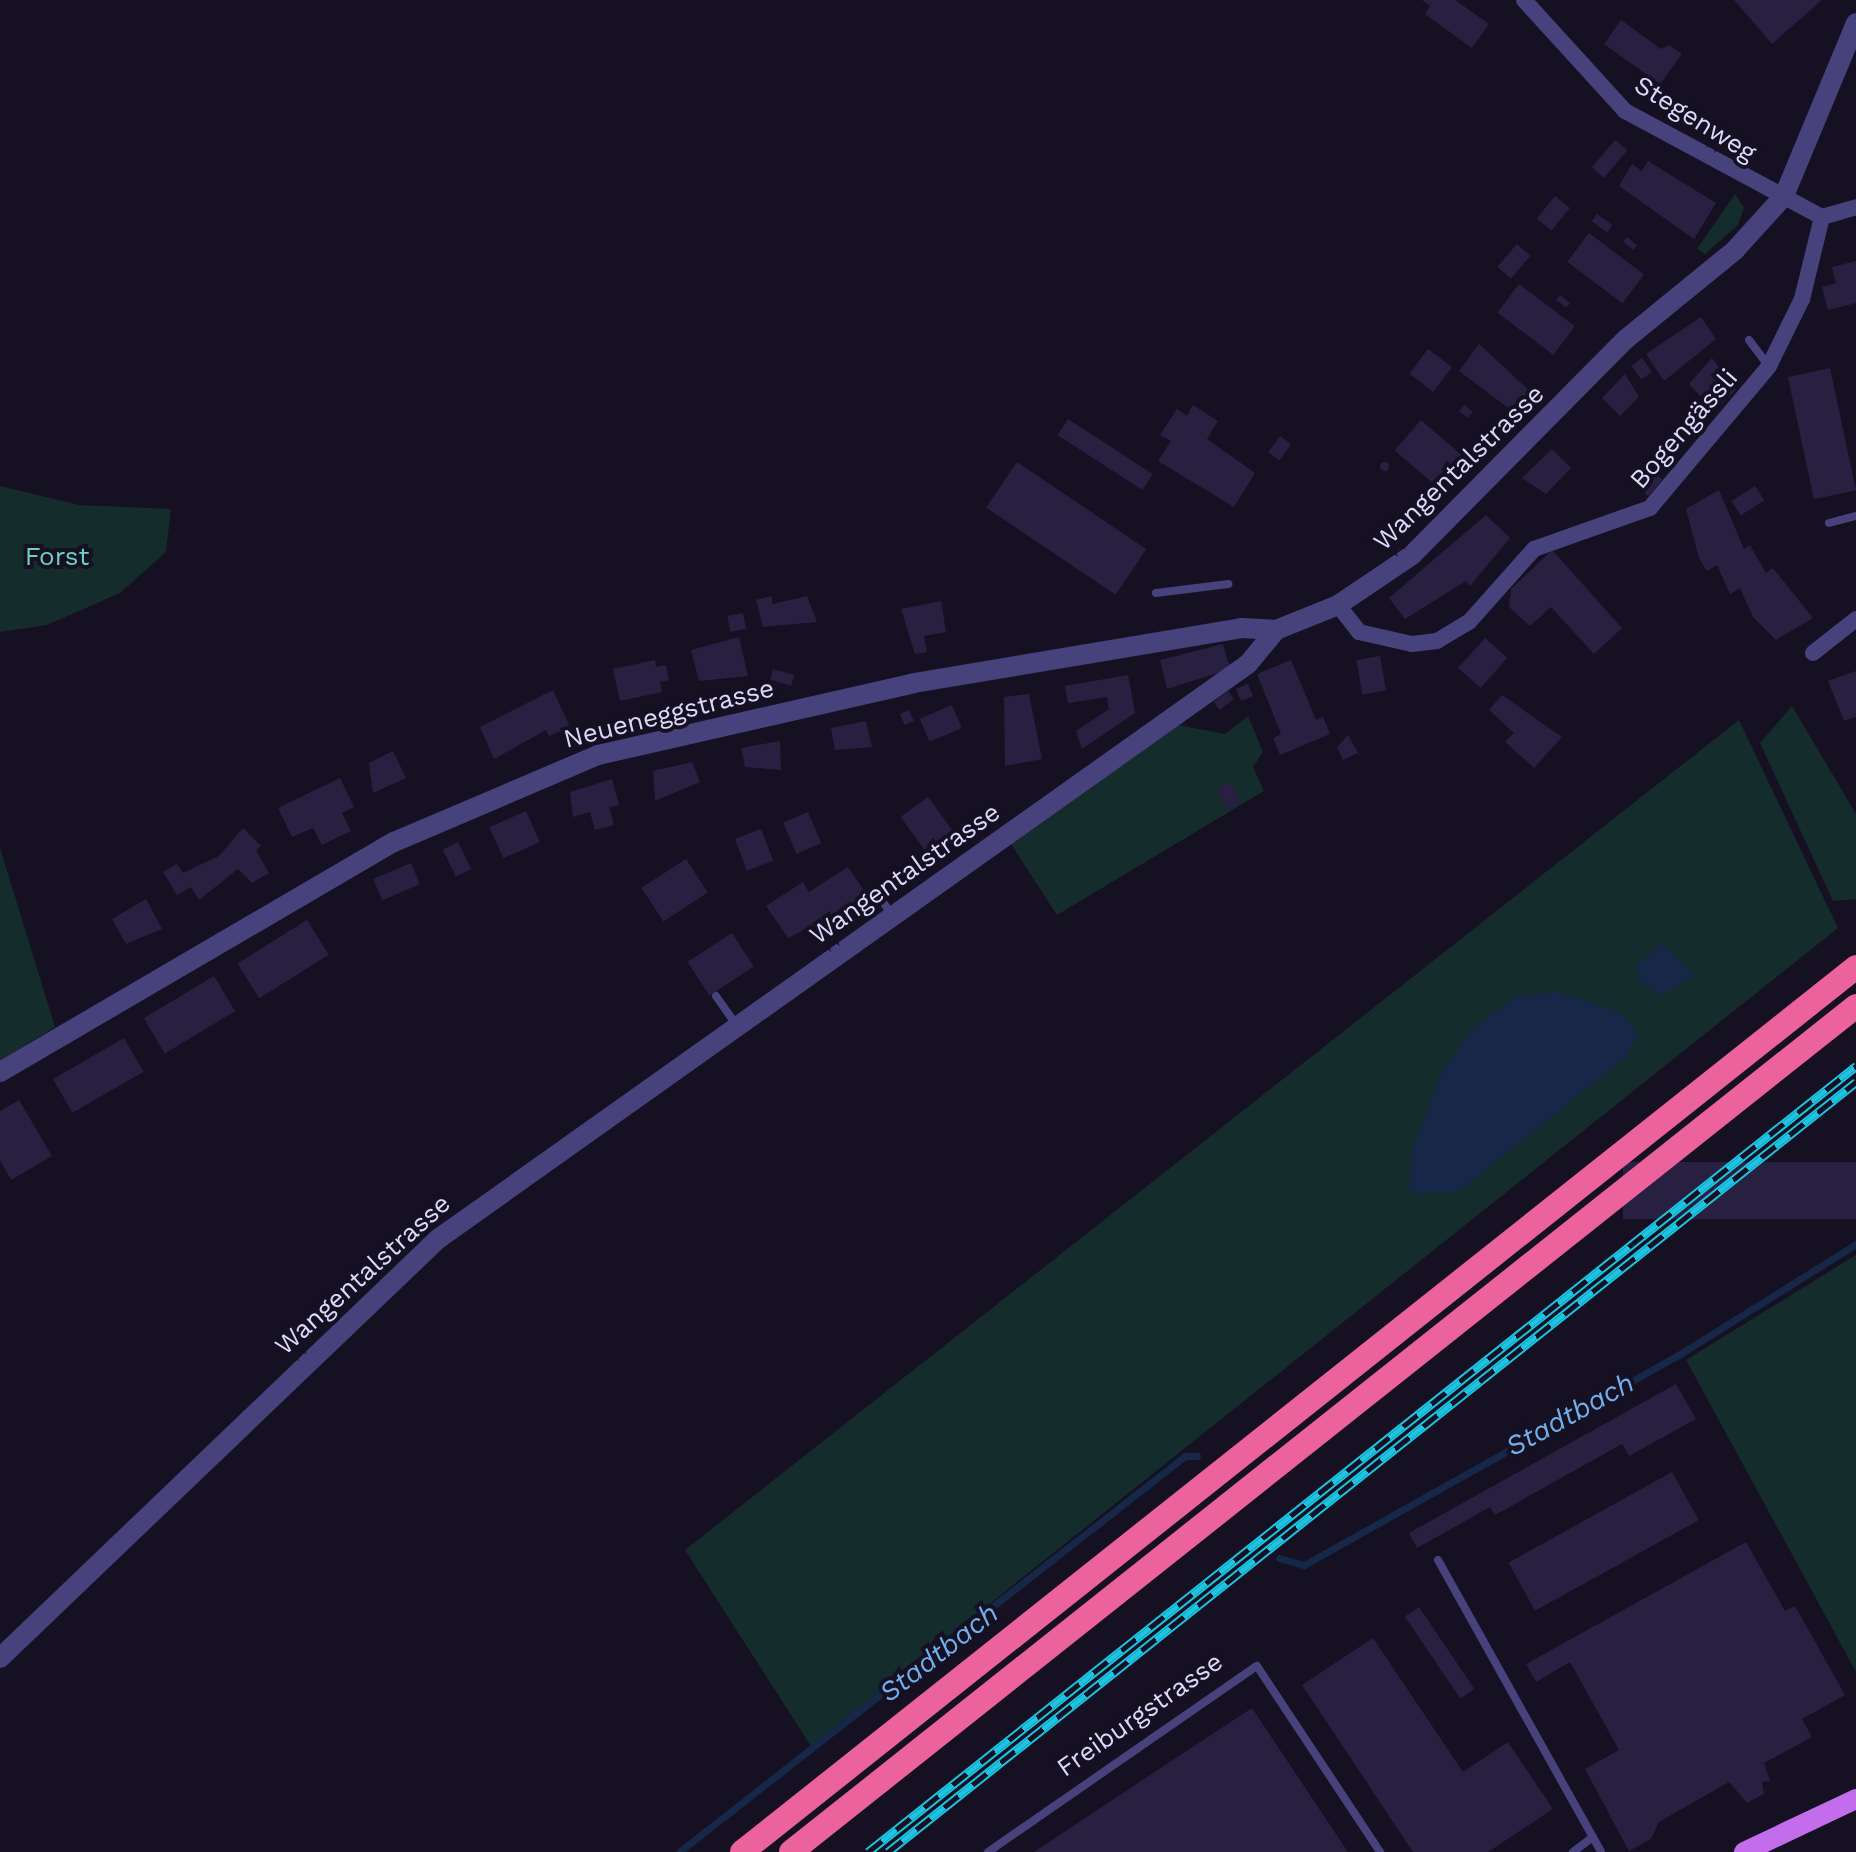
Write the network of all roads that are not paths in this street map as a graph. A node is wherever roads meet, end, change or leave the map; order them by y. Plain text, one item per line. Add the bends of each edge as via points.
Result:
1 (1524, 0) edge
2 (1856, 23) edge
3 (1784, 196) junction
4 (1856, 207) edge
5 (1822, 217) junction
6 (1749, 340) dead end
7 (1769, 366) junction
8 (1856, 516) edge
9 (1829, 523) dead end
10 (1228, 584) dead end
11 (1156, 593) dead end
12 (1338, 605) junction
13 (1856, 619) edge
14 (1276, 630) junction
15 (1813, 653) dead end
16 (875, 890) dead end
17 (892, 915) junction
18 (1856, 967) edge
19 (716, 996) dead end
20 (1856, 1006) edge
21 (736, 1026) junction
22 (0, 1072) edge
23 (1438, 1560) dead end
24 (0, 1658) edge
25 (1856, 1799) edge
26 (1593, 1837) junction
27 (742, 1852) edge
28 (791, 1852) edge
29 (988, 1852) edge
30 (1380, 1852) edge
31 (1573, 1852) edge
32 (1601, 1852) edge
33 (1744, 1852) edge

1 - 3 street, Stegenweg via 1625,111
2 - 3 street, Wangentalstrasse
3 - 5 street
3 - 12 street, Wangentalstrasse via 1735,250 1626,339 1412,555
4 - 5 street
5 - 7 street, Bogengässli via 1802,299
6 - 7 lane
7 - 12 street, Bogengässli via 1650,508 1534,549 1453,635 1425,644 1372,636
8 - 9 lane
10 - 11 lane
12 - 14 street, Wangentalstrasse
13 - 15 street
14 - 17 street, Wangentalstrasse via 1248,664
14 - 22 street, Neueneggstrasse via 1241,628 914,683 598,755 370,855
16 - 17 lane
17 - 21 street, Wangentalstrasse
18 - 27 highway
19 - 21 lane
20 - 28 highway
21 - 24 street, Wangentalstrasse via 396,1274
23 - 26 lane
25 - 33 main road
26 - 31 lane
26 - 32 lane
29 - 30 lane, Freiburgstrasse via 1257,1666

